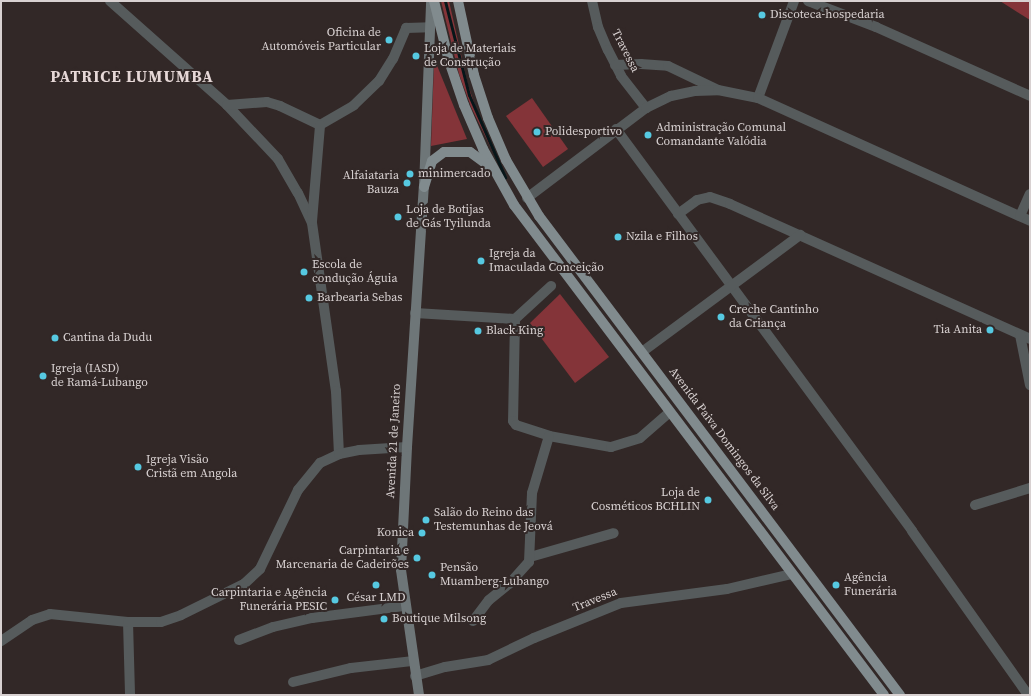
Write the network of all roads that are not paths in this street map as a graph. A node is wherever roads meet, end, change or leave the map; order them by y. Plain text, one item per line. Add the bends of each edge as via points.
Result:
1 (110, 1) edge
2 (433, 1) edge
3 (458, 1) edge
4 (592, 1) edge
5 (794, 1) edge
6 (808, 1) edge
7 (430, 27) junction
8 (615, 65) junction
9 (718, 90) junction
10 (1030, 96) edge
11 (758, 98) junction
12 (227, 105) junction
13 (646, 108) junction
14 (320, 125) junction
15 (616, 129) junction
16 (493, 170) junction
17 (424, 187) junction
18 (1030, 194) edge
19 (527, 198) junction
20 (678, 214) junction
21 (1020, 216) junction
22 (1030, 221) edge
23 (312, 223) junction
24 (800, 235) junction
25 (551, 286) dead end
26 (731, 286) junction
27 (415, 313) junction
28 (515, 319) junction
29 (1020, 335) junction
30 (1030, 339) edge
31 (642, 352) junction
32 (1030, 385) edge
33 (669, 413) junction
34 (549, 436) junction
35 (406, 447) junction
36 (339, 454) junction
37 (1030, 488) edge
38 (975, 505) dead end
39 (614, 533) dead end
40 (530, 557) junction
41 (792, 574) junction
42 (405, 606) junction
43 (472, 620) dead end
44 (128, 622) junction
45 (239, 640) dead end
46 (1, 641) edge
47 (412, 661) junction
48 (415, 676) junction
49 (293, 682) dead end
50 (130, 695) edge
51 (419, 695) edge
52 (884, 695) edge
53 (900, 695) edge
54 (1028, 695) edge

1 - 12 street
2 - 7 main road, Avenida 21 de Janeiro
2 - 16 main road via 456,84
3 - 19 main road, Avenida Paiva Domingos da Silva via 466,45 483,104 506,160
4 - 8 street, Travessa via 598,27
5 - 11 street
6 - 10 street via 876,27
7 - 14 street via 406,28 380,81 354,105
7 - 17 main road, Avenida 21 de Janeiro
8 - 9 street via 668,66
8 - 13 street, Travessa
9 - 11 street
9 - 13 street via 671,96
11 - 21 street
12 - 14 street via 267,102
12 - 23 street via 278,159
13 - 15 street
14 - 23 street
15 - 19 street
15 - 20 street
16 - 17 main road via 470,152 444,152 432,161
16 - 33 main road via 514,205
17 - 27 main road, Avenida 21 de Janeiro
18 - 21 street
19 - 31 main road, Avenida Paiva Domingos da Silva
20 - 24 street via 696,200 710,197
20 - 26 street
21 - 22 street
23 - 36 street via 333,371
24 - 26 street
24 - 29 street
25 - 28 street
26 - 31 street
26 - 54 street via 912,531
27 - 28 street
27 - 35 main road, Avenida 21 de Janeiro
28 - 34 street via 513,421 521,428
29 - 30 street
29 - 32 street
31 - 53 main road, Avenida Paiva Domingos da Silva
33 - 34 street via 640,438 611,447
33 - 41 main road
34 - 40 street via 532,493
35 - 36 street
35 - 42 main road, Avenida 21 de Janeiro via 401,570
36 - 44 street via 320,463 298,490 260,569 244,584 161,622
37 - 38 street
39 - 40 street
40 - 43 street via 526,566 489,600
41 - 48 street, Travessa via 727,589 621,603 534,638 488,660 445,667
41 - 52 main road
42 - 45 street via 312,618 273,627
42 - 47 main road, Avenida 21 de Janeiro
44 - 46 street via 50,614 32,620
44 - 50 street
47 - 48 main road, Avenida 21 de Janeiro
47 - 49 street via 351,668
48 - 51 main road, Avenida 21 de Janeiro

